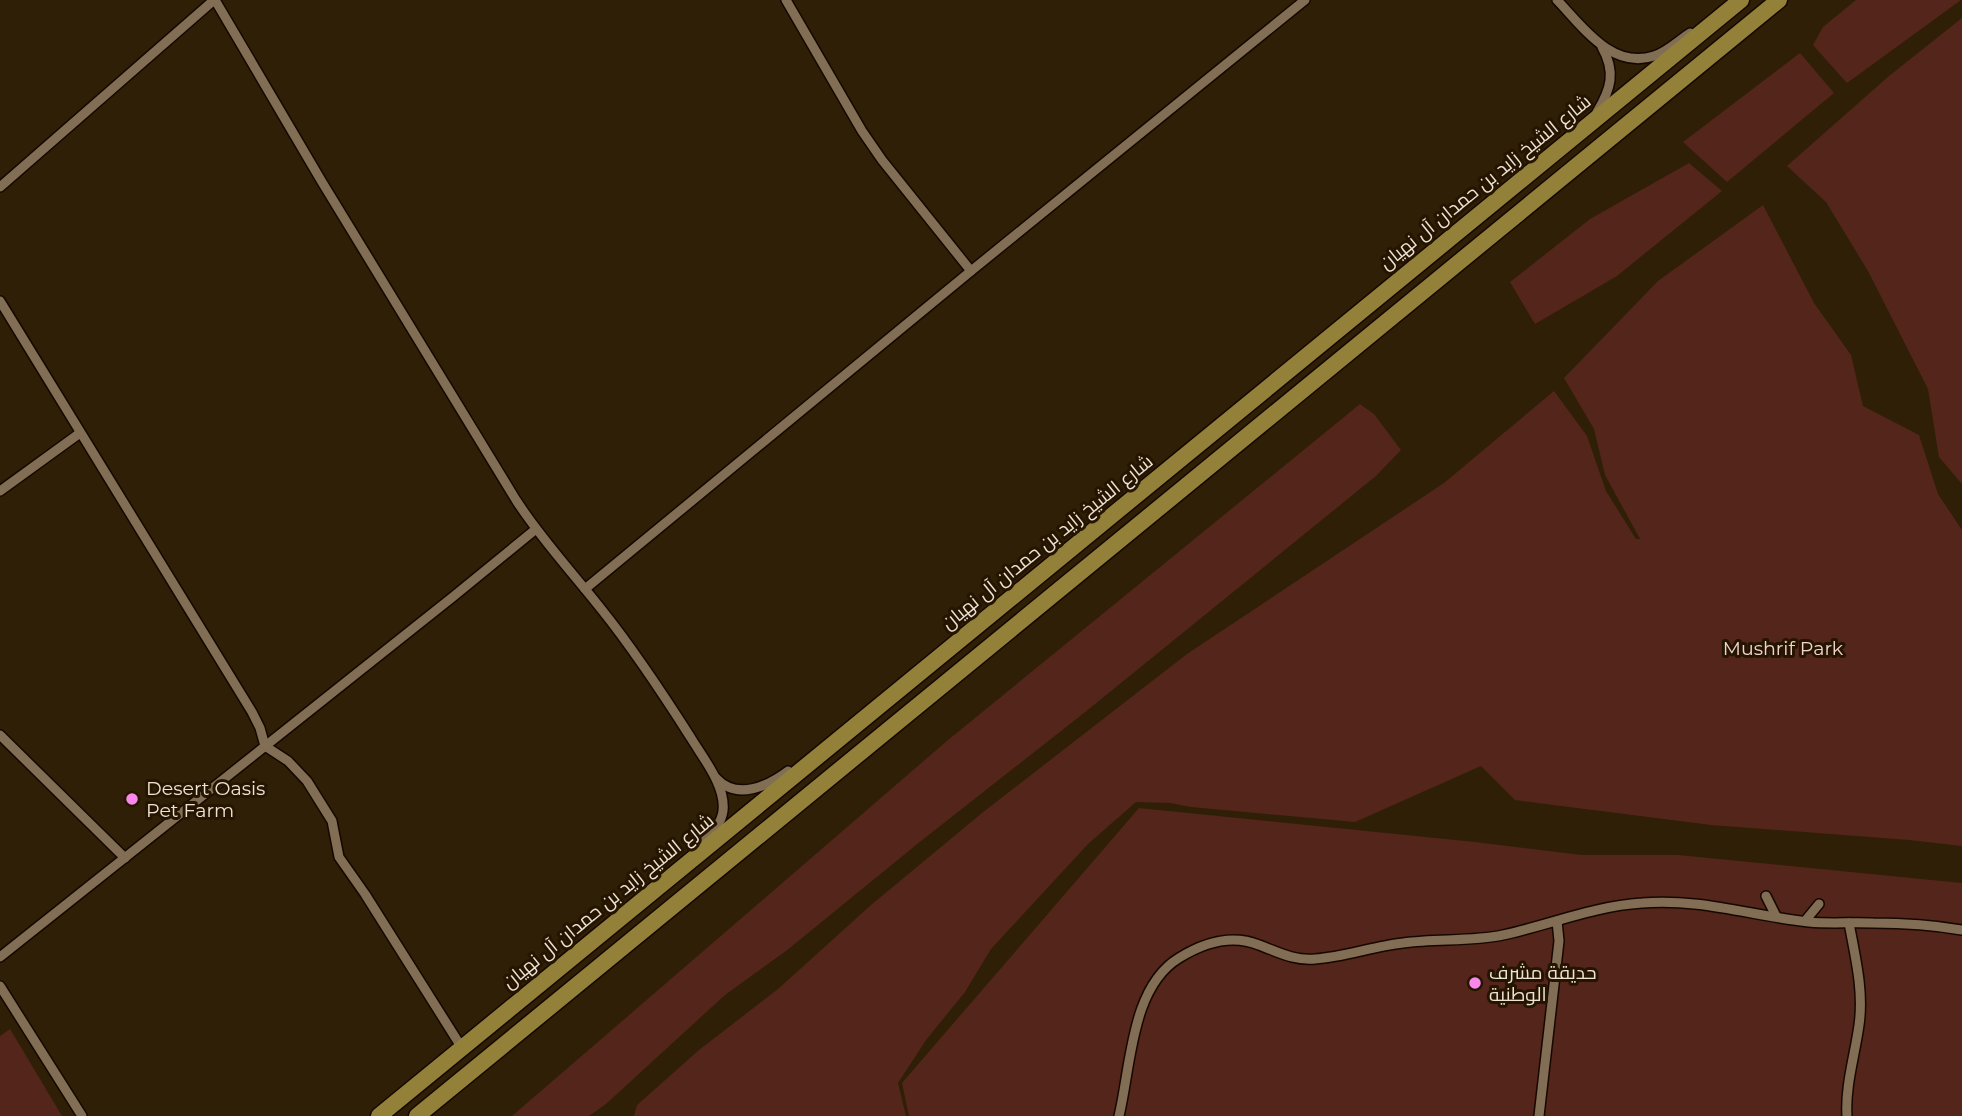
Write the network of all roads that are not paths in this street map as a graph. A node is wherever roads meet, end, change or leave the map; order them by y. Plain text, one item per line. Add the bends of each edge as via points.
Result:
1 (215, 0) edge
2 (786, 0) edge
3 (1305, 0) edge
4 (1557, 0) edge
5 (1741, 0) edge
6 (1779, 0) edge
7 (1726, 12) junction
8 (1601, 46) junction
9 (1588, 125) junction
10 (0, 187) edge
11 (971, 271) junction
12 (0, 301) edge
13 (80, 433) junction
14 (0, 491) edge
15 (536, 529) junction
16 (585, 589) junction
17 (0, 735) edge
18 (265, 746) junction
19 (830, 747) junction
20 (713, 774) junction
21 (125, 858) junction
22 (681, 869) junction
23 (1766, 896) dead end
24 (1819, 904) dead end
25 (1776, 916) junction
26 (1557, 921) junction
27 (1805, 921) junction
28 (1849, 923) junction
29 (1962, 930) edge
30 (0, 957) edge
31 (0, 986) edge
32 (462, 1048) junction
33 (82, 1116) edge
34 (379, 1116) edge
35 (418, 1116) edge
36 (1119, 1116) edge
37 (1539, 1116) edge
38 (1847, 1116) edge

1 - 10 street
1 - 15 street
2 - 11 street via 871,144
3 - 11 street
4 - 8 street
5 - 7 highway, شارع الشيخ زايد بن حمدان آل نهيان
6 - 35 highway
7 - 8 street via 1646,58 1622,57
7 - 9 highway, شارع الشيخ زايد بن حمدان آل نهيان
8 - 9 street via 1608,57 1611,83
9 - 19 highway, شارع الشيخ زايد بن حمدان آل نهيان
11 - 16 street
12 - 13 street
13 - 14 street
13 - 18 street via 252,712
15 - 16 street
15 - 18 street
16 - 20 street via 636,656
17 - 21 street
18 - 21 street
18 - 32 street via 307,781 332,821 340,858
19 - 20 street via 757,788 737,790
19 - 22 highway, شارع الشيخ زايد بن حمدان آل نهيان
20 - 22 street via 722,797 720,821
21 - 30 street
22 - 32 highway, شارع الشيخ زايد بن حمدان آل نهيان
23 - 25 street
24 - 27 street
25 - 26 street via 1662,902 1622,905
25 - 27 street
26 - 36 street via 1494,937 1399,943 1315,959 1289,957 1239,940 1197,948 1164,970 1144,1000
26 - 37 street via 1559,946
27 - 28 street
28 - 29 street
28 - 38 street via 1859,981 1860,1023
31 - 33 street
32 - 34 highway, شارع الشيخ زايد بن حمدان آل نهيان

